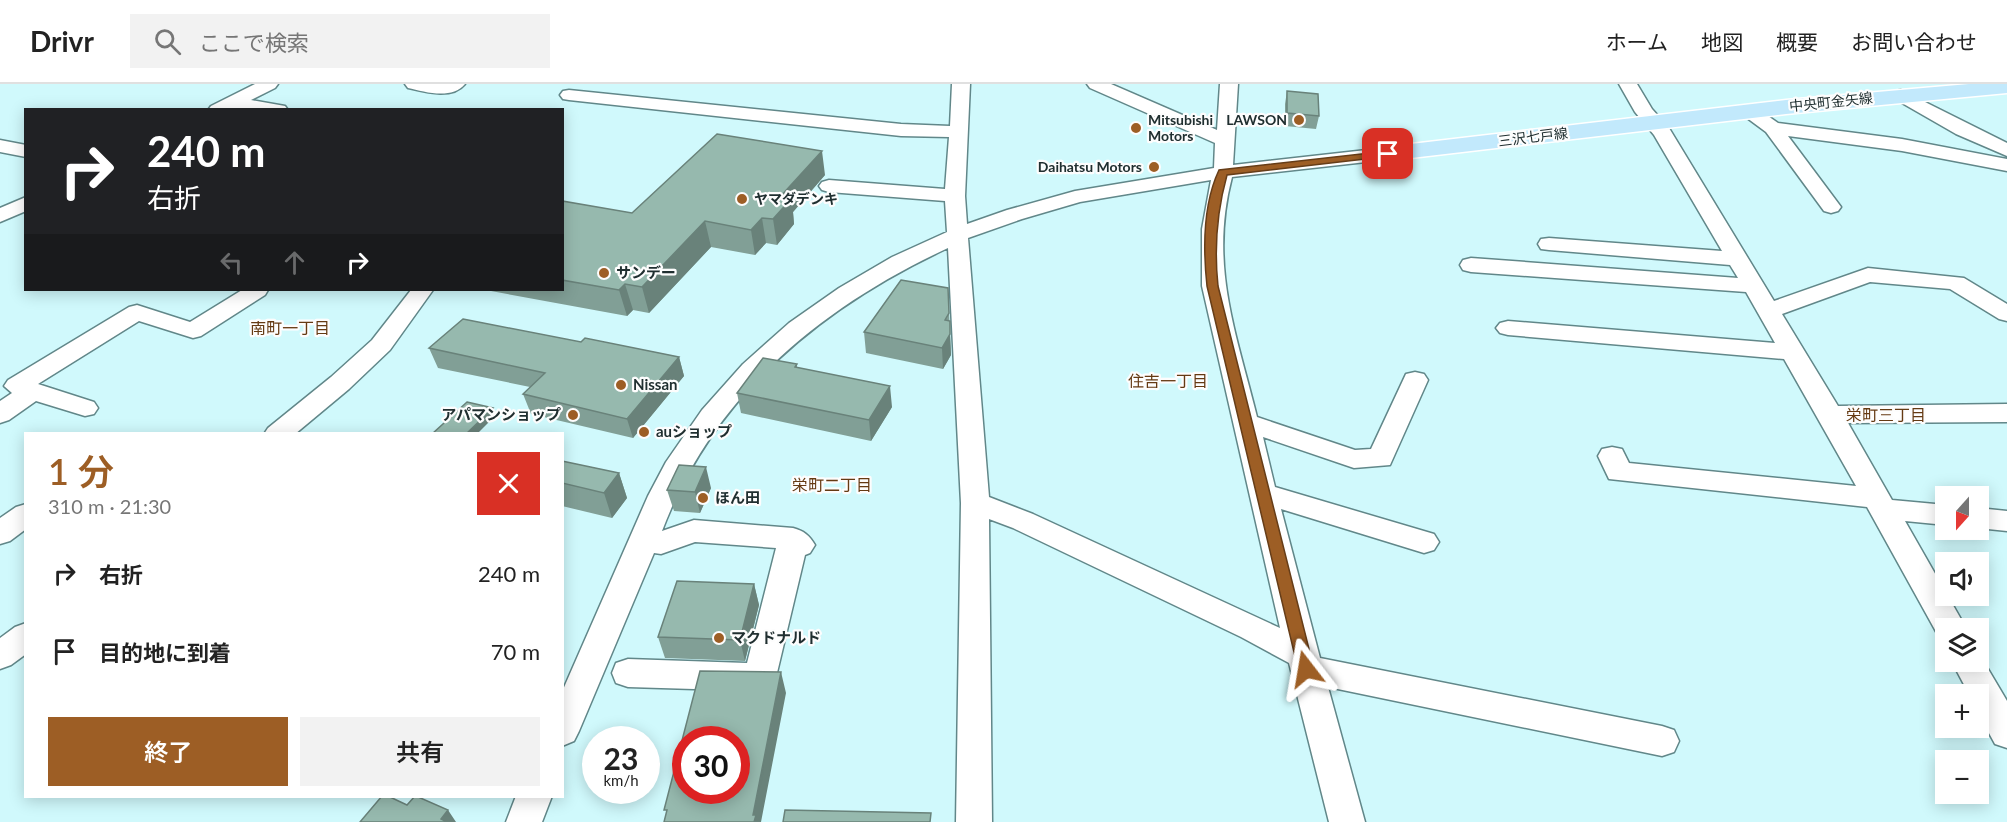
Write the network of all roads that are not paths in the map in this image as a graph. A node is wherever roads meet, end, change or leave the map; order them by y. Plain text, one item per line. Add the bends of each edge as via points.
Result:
1 (270, 84) edge
2 (414, 84) edge
3 (456, 84) edge
4 (962, 84) edge
5 (1096, 84) edge
6 (1228, 84) edge
7 (1628, 84) edge
8 (2007, 87) edge
9 (573, 89) edge
10 (1901, 95) junction
11 (225, 106) edge
12 (252, 108) edge
13 (559, 108) edge
14 (1749, 111) junction
15 (1655, 122) junction
16 (1773, 128) junction
17 (960, 132) junction
18 (1226, 141) junction
19 (0, 146) edge
20 (2007, 150) edge
21 (24, 151) edge
22 (1412, 151) joint
23 (2007, 165) edge
24 (1223, 172) junction
25 (829, 186) dead end
26 (955, 196) junction
27 (1831, 207) dead end
28 (958, 235) junction
29 (1549, 244) dead end
30 (1736, 259) junction
31 (1471, 265) dead end
32 (1752, 286) junction
33 (255, 291) edge
34 (421, 291) edge
35 (1767, 311) junction
36 (2007, 314) edge
37 (1508, 328) dead end
38 (1792, 352) junction
39 (1415, 380) dead end
40 (32, 391) junction
41 (85, 408) dead end
42 (2007, 413) edge
43 (0, 414) edge
44 (1830, 416) junction
45 (1245, 422) junction
46 (279, 432) edge
47 (1612, 456) dead end
48 (1263, 493) junction
49 (975, 503) junction
50 (1881, 504) junction
51 (1935, 513) edge
52 (24, 515) edge
53 (1989, 519) edge
54 (2007, 521) edge
55 (0, 533) edge
56 (644, 542) junction
57 (1424, 542) dead end
58 (1944, 618) edge
59 (24, 638) edge
60 (0, 656) edge
61 (1304, 662) junction
62 (1973, 672) edge
63 (628, 673) dead end
64 (564, 726) edge
65 (2007, 733) edge
66 (1662, 741) dead end
67 (533, 798) edge
68 (524, 822) edge
69 (974, 822) edge
70 (1347, 822) edge

1 - 11 street
2 - 3 street via 449,89
4 - 17 street
5 - 18 street
6 - 18 street
7 - 15 street via 1644,112
8 - 10 main road, 中央町金矢線
9 - 13 street
9 - 17 street via 901,130
10 - 14 main road, 中央町金矢線
10 - 20 street
11 - 12 street
14 - 15 main road, 中央町金矢線
14 - 16 street
15 - 22 main road, 三沢七戸線
15 - 30 street
16 - 23 street via 1902,145
16 - 27 street
17 - 26 street
18 - 24 street
19 - 21 street
22 - 24 street
24 - 28 street via 1078,196
24 - 45 street via 1214,203 1210,258
25 - 26 street
26 - 28 street
28 - 49 street
28 - 56 street via 892,264 859,284 800,325 759,361 718,407 676,470
29 - 30 street
30 - 32 street
31 - 32 street
32 - 35 street
33 - 40 street via 193,331 137,312 17,386
34 - 46 street via 381,345
35 - 36 street via 1868,275 1956,283
35 - 38 street
37 - 38 street
38 - 44 street
39 - 45 street via 1380,458 1354,459
40 - 41 street
40 - 43 street
42 - 44 street
44 - 50 street
45 - 48 street
47 - 50 street via 1619,472
48 - 57 street
48 - 61 street
49 - 61 street via 1034,526 1252,628
49 - 69 street
50 - 51 street
50 - 58 street
52 - 55 street
53 - 54 street
56 - 63 street via 661,543 694,531 785,538 792,545 760,677
56 - 64 street
59 - 60 street
61 - 66 street
61 - 70 street
62 - 65 street
67 - 68 street

